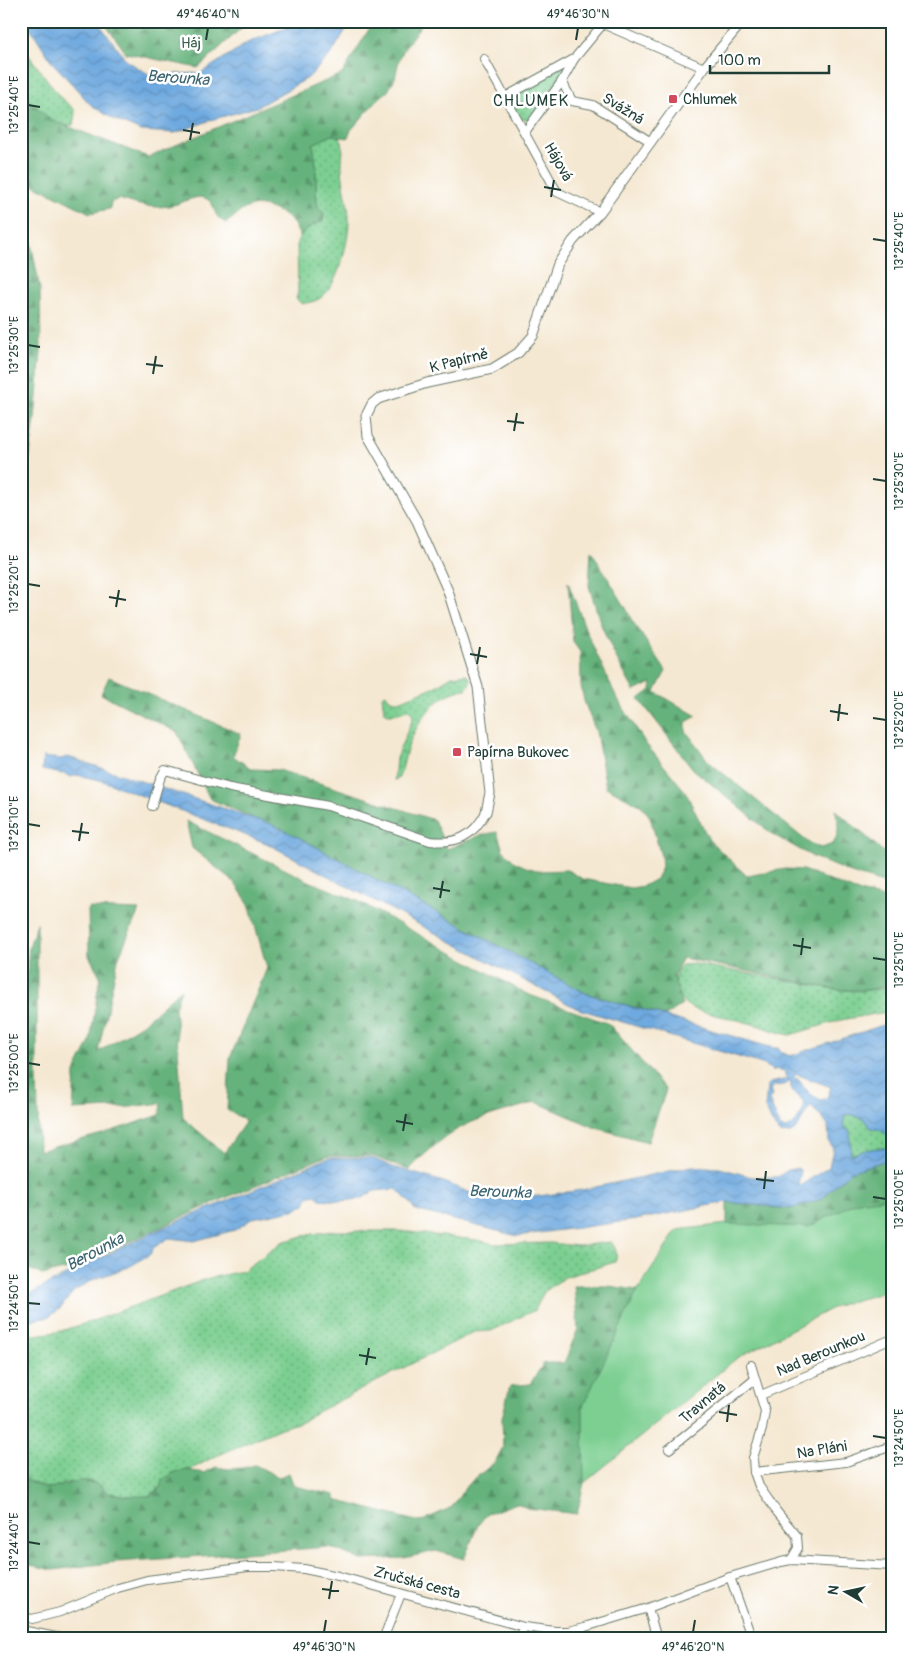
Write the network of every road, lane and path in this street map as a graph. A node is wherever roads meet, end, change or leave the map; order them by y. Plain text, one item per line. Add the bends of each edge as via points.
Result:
1 (743, 21) edge
2 (599, 23) edge
3 (484, 59) dead end
4 (574, 59) junction
5 (704, 68) junction
6 (562, 81) junction
7 (505, 97) junction
8 (525, 132) junction
9 (651, 142) junction
10 (600, 212) junction
11 (152, 806) dead end
12 (486, 812) joint
13 (892, 1339) edge
14 (750, 1366) dead end
15 (755, 1379) junction
16 (761, 1395) junction
17 (892, 1446) edge
18 (669, 1449) dead end
19 (754, 1472) junction
20 (791, 1560) junction
21 (892, 1566) edge
22 (730, 1577) junction
23 (401, 1594) junction
24 (648, 1608) junction
25 (21, 1616) edge
26 (32, 1619) junction
27 (524, 1627) junction
28 (26, 1631) edge
29 (570, 1635) edge
30 (57, 1638) edge
31 (383, 1639) edge
32 (518, 1639) edge
33 (657, 1639) edge
34 (752, 1639) edge

1 - 5 street, K Papírně
2 - 4 street
2 - 5 street
3 - 7 street, Hájová
4 - 6 street
4 - 7 street
5 - 9 street, K Papírně
6 - 8 street
6 - 9 street, Svážná via 572,101 593,105
7 - 8 street, Hájová
8 - 10 street, Hájová via 557,192
9 - 10 street, K Papírně
10 - 12 street, K Papírně via 558,264 533,336 518,353 492,369 426,383 378,399 366,416 368,436 417,521 448,591 478,686 490,793
11 - 12 street via 165,770 230,788 303,800 430,841 456,841 478,825
13 - 16 street, Nad Berounkou
14 - 15 street
15 - 16 street
15 - 18 street, Travnatá
16 - 19 street via 765,1411 753,1458
17 - 19 street, Na Pláni via 846,1462
19 - 20 street via 759,1486 797,1536 798,1548
20 - 21 street, Zručská cesta
20 - 22 street, Zručská cesta
22 - 24 street, Zručská cesta
22 - 34 street
23 - 26 street, Zručská cesta via 304,1569 248,1567 146,1580
23 - 27 street, Zručská cesta
23 - 31 street
24 - 29 street, Zručská cesta
24 - 33 street
25 - 26 street, Zručská cesta
26 - 28 street
27 - 29 street, Zručská cesta
27 - 32 street
28 - 30 main road

